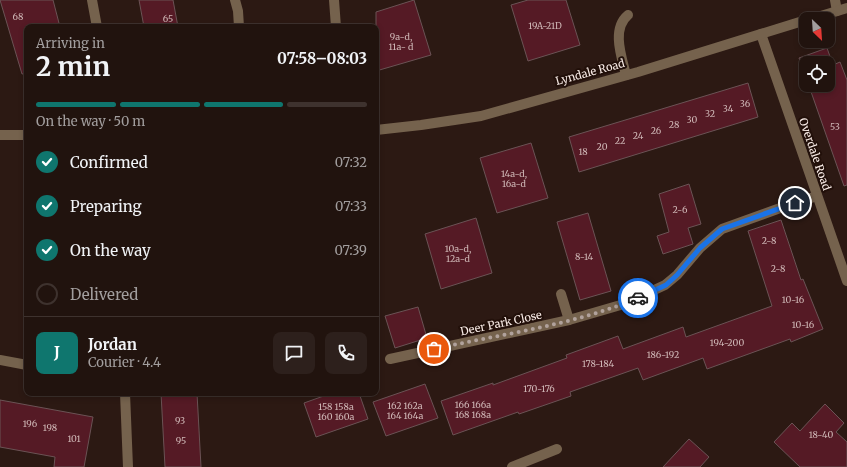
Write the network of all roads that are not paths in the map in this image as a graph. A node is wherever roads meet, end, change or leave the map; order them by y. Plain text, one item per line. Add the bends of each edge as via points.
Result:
1 (92, 0) edge
2 (235, 0) edge
3 (334, 0) edge
4 (835, 0) edge
5 (847, 8) edge
6 (836, 11) junction
7 (833, 12) edge
8 (628, 15) dead end
9 (799, 22) edge
10 (96, 24) edge
11 (239, 24) edge
12 (336, 24) edge
13 (761, 34) junction
14 (626, 75) junction
15 (379, 130) edge
16 (0, 135) edge
17 (24, 135) edge
18 (817, 196) junction
19 (847, 281) edge
20 (560, 294) dead end
21 (570, 320) junction
22 (390, 359) dead end
23 (0, 360) edge
24 (24, 364) edge
25 (125, 396) edge
26 (557, 449) dead end
27 (128, 467) edge
28 (512, 467) edge

1 - 10 street
2 - 11 street
3 - 12 street
4 - 6 street
5 - 6 street
6 - 7 street
8 - 14 street via 624,19 618,39
9 - 13 street, Lyndale Road
13 - 14 street, Lyndale Road
13 - 18 street, Overdale Road
14 - 15 street, Lyndale Road via 481,116
16 - 17 street
18 - 19 street, Overdale Road
18 - 21 street, Deer Park Close via 722,229 700,248 666,285 624,304
20 - 21 street
21 - 22 street, Deer Park Close
23 - 24 street
25 - 27 street
26 - 28 street

